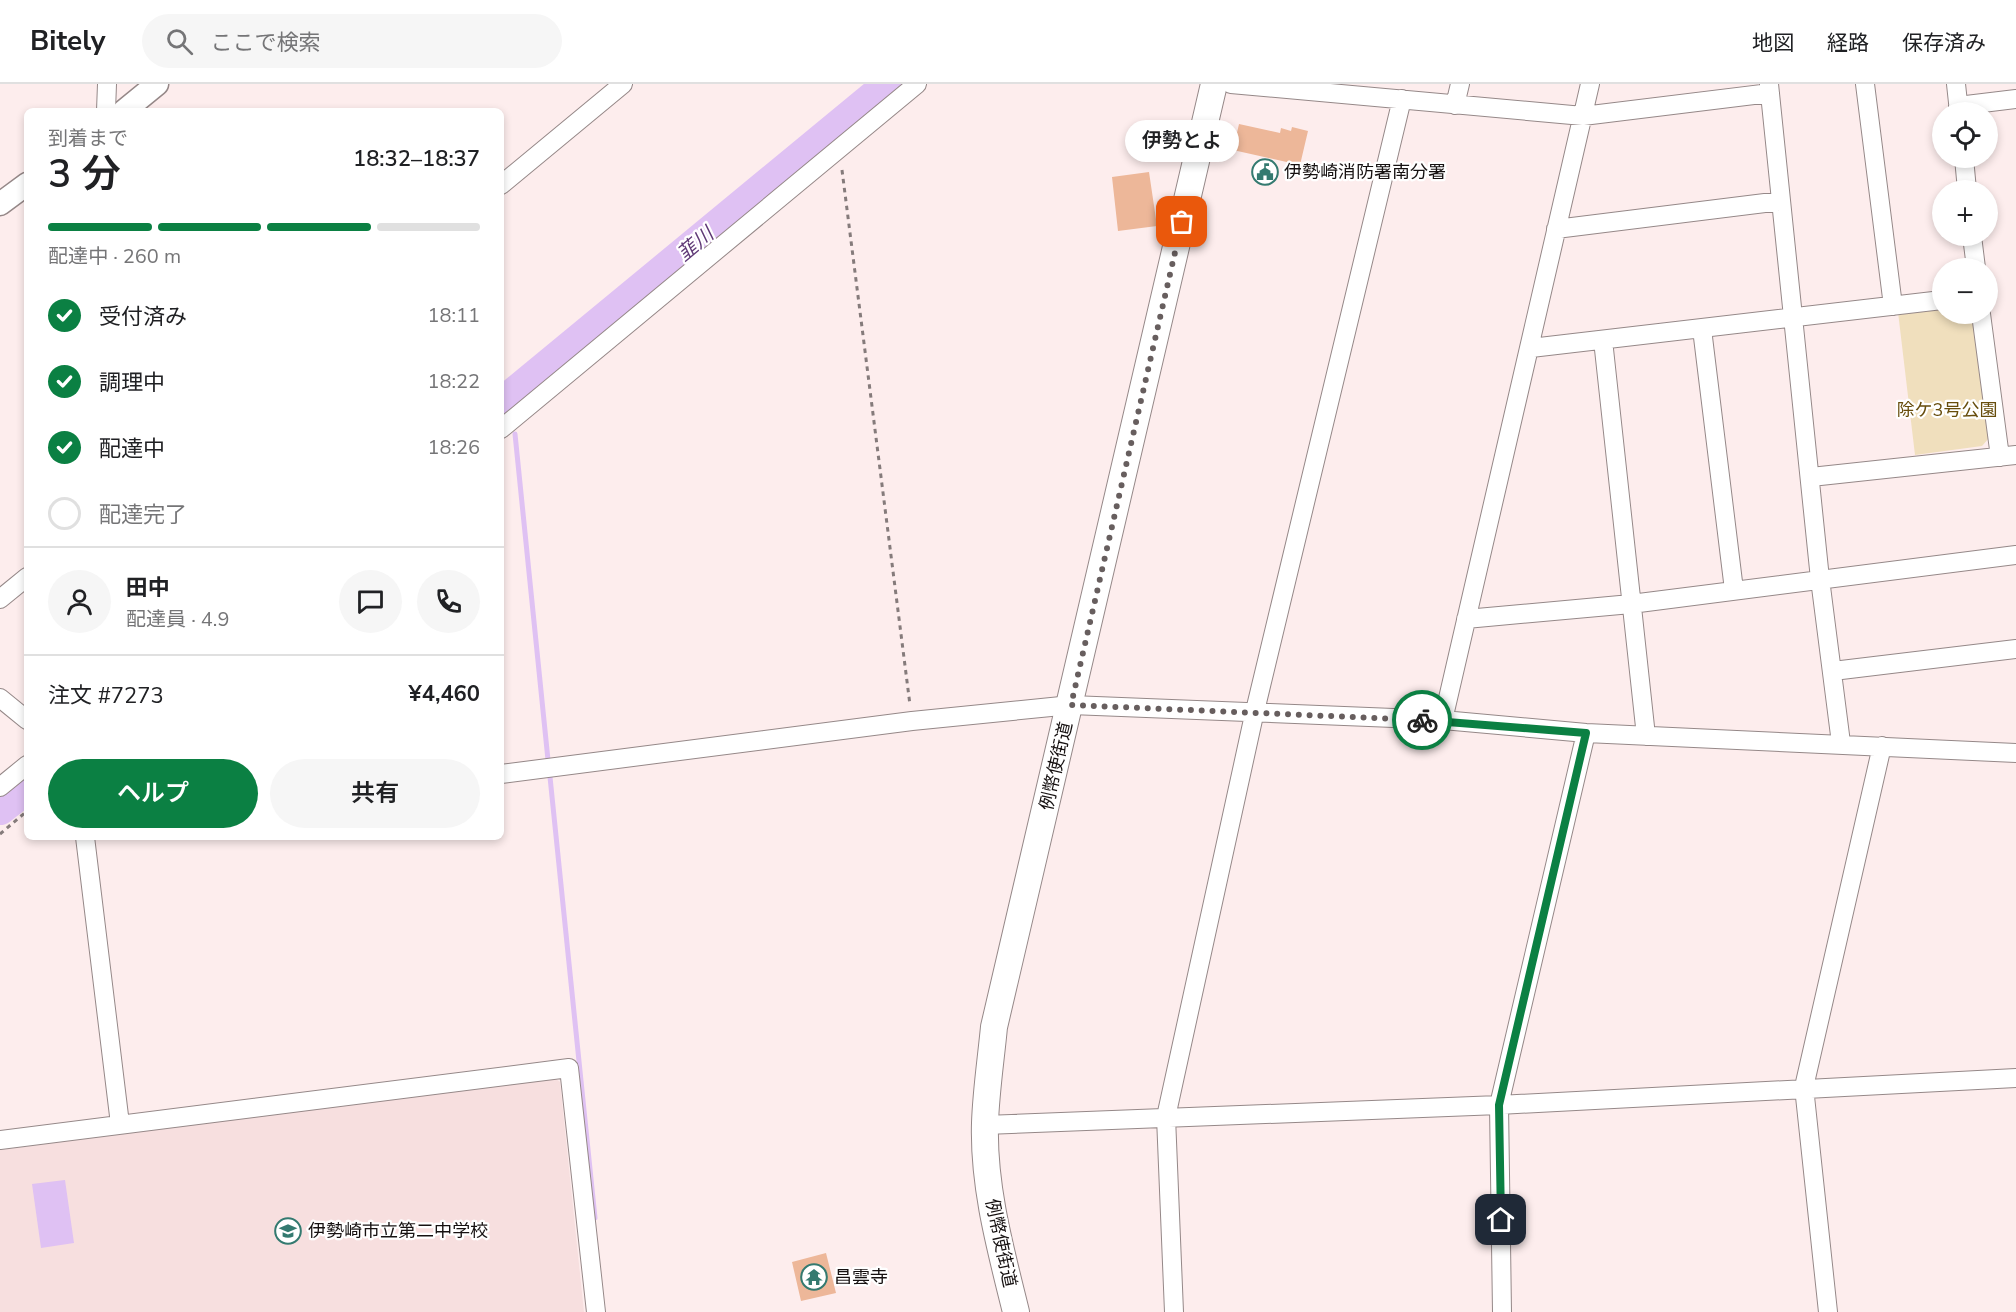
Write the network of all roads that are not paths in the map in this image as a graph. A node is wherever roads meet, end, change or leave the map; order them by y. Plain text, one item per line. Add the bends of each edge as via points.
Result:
1 (107, 84) edge
2 (157, 84) edge
3 (623, 84) edge
4 (917, 84) edge
5 (1214, 84) edge
6 (1231, 84) edge
7 (1460, 84) edge
8 (1590, 84) edge
9 (1865, 84) edge
10 (1956, 84) edge
11 (1769, 88) edge
12 (1346, 89) edge
13 (1402, 99) junction
14 (2016, 99) edge
15 (1958, 102) edge
16 (1998, 102) edge
17 (1455, 105) junction
18 (106, 108) edge
19 (128, 108) edge
20 (1583, 116) junction
21 (504, 183) edge
22 (24, 186) edge
23 (1781, 201) junction
24 (0, 204) edge
25 (1556, 229) junction
26 (1932, 301) edge
27 (1893, 306) junction
28 (1794, 318) junction
29 (1983, 324) edge
30 (1702, 329) junction
31 (1603, 340) junction
32 (1531, 348) junction
33 (504, 427) edge
34 (2008, 456) edge
35 (1811, 477) junction
36 (2016, 555) edge
37 (24, 579) edge
38 (1820, 579) junction
39 (1734, 590) junction
40 (0, 599) edge
41 (1631, 604) junction
42 (1466, 619) junction
43 (2016, 649) edge
44 (1833, 671) junction
45 (0, 698) edge
46 (1071, 705) junction
47 (1254, 715) junction
48 (24, 718) edge
49 (1443, 720) junction
50 (1586, 733) junction
51 (1646, 736) junction
52 (1841, 743) junction
53 (1882, 746) junction
54 (2016, 753) edge
55 (24, 767) edge
56 (504, 774) edge
57 (0, 787) edge
58 (85, 840) edge
59 (2016, 1078) edge
60 (1804, 1087) junction
61 (1499, 1105) junction
62 (1166, 1117) junction
63 (120, 1124) junction
64 (985, 1125) junction
65 (0, 1140) edge
66 (596, 1312) edge
67 (1016, 1312) edge
68 (1174, 1312) edge
69 (1503, 1312) edge
70 (1828, 1312) edge

1 - 18 street
2 - 19 street
3 - 21 street
4 - 33 street
5 - 46 main road, 例幣使街道
6 - 12 street
7 - 17 street
8 - 20 street
9 - 27 street
10 - 15 street
11 - 20 street
11 - 23 street
12 - 13 street
13 - 17 street
13 - 47 street
14 - 16 street
17 - 20 street
20 - 25 street
22 - 24 street
23 - 25 street
23 - 28 street
25 - 32 street
26 - 27 street
27 - 28 street
28 - 30 street
28 - 35 street
29 - 34 street
30 - 31 street
30 - 39 street
31 - 32 street
31 - 41 street
32 - 42 street
34 - 35 street
35 - 38 street
36 - 38 street
37 - 40 street
38 - 39 street
38 - 44 street
39 - 41 street
41 - 42 street
41 - 51 street
42 - 49 street
43 - 44 street
44 - 52 street
45 - 48 street
46 - 47 street
46 - 56 street
46 - 64 main road, 例幣使街道 via 994,1028
47 - 49 street
47 - 62 street
49 - 50 street
50 - 51 street
50 - 61 street
51 - 52 street
52 - 53 street
53 - 54 street
53 - 60 street
55 - 57 street
58 - 63 street
59 - 60 street
60 - 61 street
60 - 70 street
61 - 62 street
61 - 69 street
62 - 64 street
62 - 68 street
63 - 65 street
63 - 66 street via 569,1068
64 - 67 main road, 例幣使街道 via 993,1211

